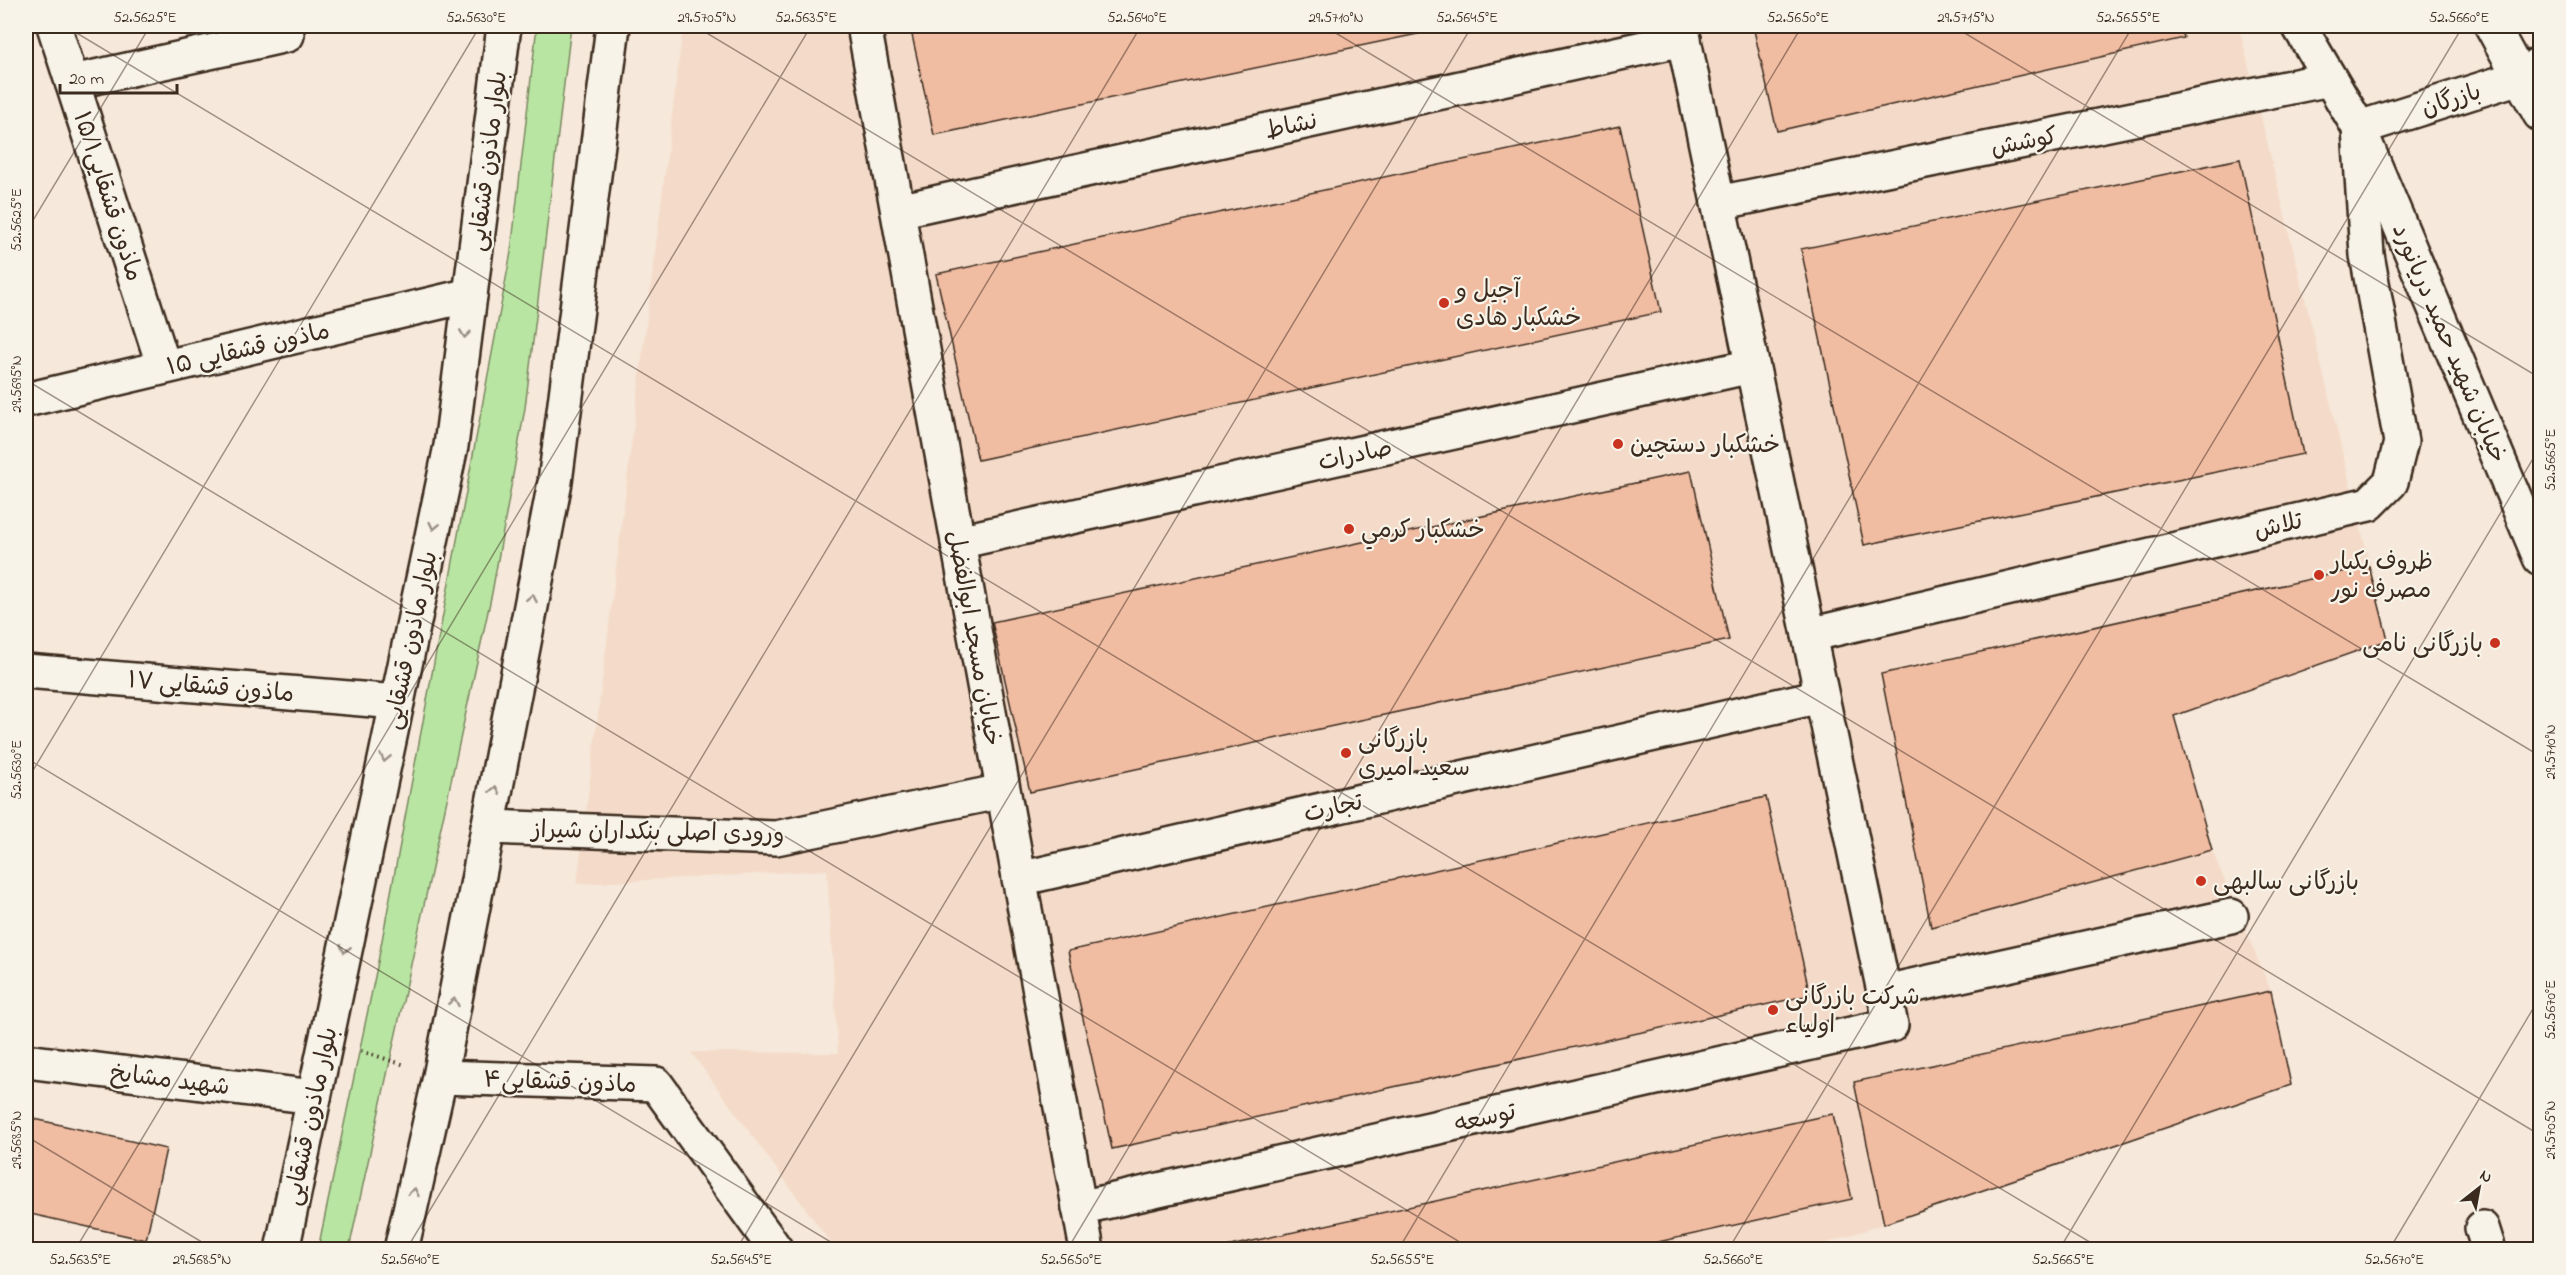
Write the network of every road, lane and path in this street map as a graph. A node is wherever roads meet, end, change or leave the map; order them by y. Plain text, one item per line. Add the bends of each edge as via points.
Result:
1 (54, 26) edge
2 (504, 26) edge
3 (613, 26) edge
4 (864, 26) edge
5 (2299, 26) edge
6 (2492, 26) edge
7 (1683, 32) edge
8 (287, 35) dead end
9 (2530, 70) edge
10 (2330, 79) junction
11 (72, 81) junction
12 (2541, 114) edge
13 (2359, 128) junction
14 (1718, 203) junction
15 (898, 211) junction
16 (470, 295) junction
17 (1752, 366) junction
18 (164, 367) junction
19 (26, 400) edge
20 (958, 542) junction
21 (2541, 558) edge
22 (1809, 635) junction
23 (26, 671) edge
24 (1821, 696) junction
25 (397, 702) junction
26 (1003, 791) junction
27 (488, 827) junction
28 (1019, 879) junction
29 (2231, 916) dead end
30 (1884, 992) junction
31 (326, 1040) junction
32 (26, 1061) edge
33 (440, 1077) junction
34 (314, 1097) junction
35 (1079, 1208) junction
36 (282, 1250) edge
37 (401, 1250) edge
38 (776, 1250) edge
39 (1087, 1250) edge

1 - 11 street, ۱۵/۱ماذون قشقایی
2 - 16 street, بلوار ماذون قشقایی
27 -> 3 street via 555,482
4 - 15 street, خیابان مسجد ابوالفضل
5 - 10 street, خیابان شهید حمید دریانورد
6 - 9 street
7 - 14 street
7 - 15 street, نشاط
8 - 11 street
9 - 12 street
9 - 13 street, بازرگان
10 - 13 street, خیابان شهید حمید دریانورد
10 - 14 street, کوشش
11 - 18 street, ۱۵/۱ماذون قشقایی
13 - 21 street, خیابان شهید حمید دریانورد
13 - 22 street, تلاش via 2367,255 2401,442 2391,482 2369,504
14 - 17 street
15 - 20 street, خیابان مسجد ابوالفضل
16 - 18 street, ماذون قشقایی ۱۵
16 -> 25 street, بلوار ماذون قشقایی via 451,446
17 - 20 street, صادرات
17 - 22 street
18 - 19 street, ماذون قشقایی ۱۵
20 - 26 street, خیابان مسجد ابوالفضل
22 - 24 street
23 - 25 street, ماذون قشقایی ۱۷
24 - 28 street, تجارت
24 - 30 street
25 -> 31 street, بلوار ماذون قشقایی
26 - 27 street, ورودی اصلی بنکداران شیراز via 776,838
26 - 28 street, خیابان مسجد ابوالفضل
33 -> 27 street
28 - 35 street, خیابان مسجد ابوالفضل
29 - 30 street
30 - 35 street, توسعه via 1890,1025
31 - 33 path
31 - 34 street, بلوار ماذون قشقایی
32 - 34 street, شهید مشایخ
37 -> 33 street
33 - 38 street, ۴ماذون قشقایی via 656,1084
34 - 36 street, بلوار ماذون قشقایی
35 - 39 street, خیابان مسجد ابوالفضل

